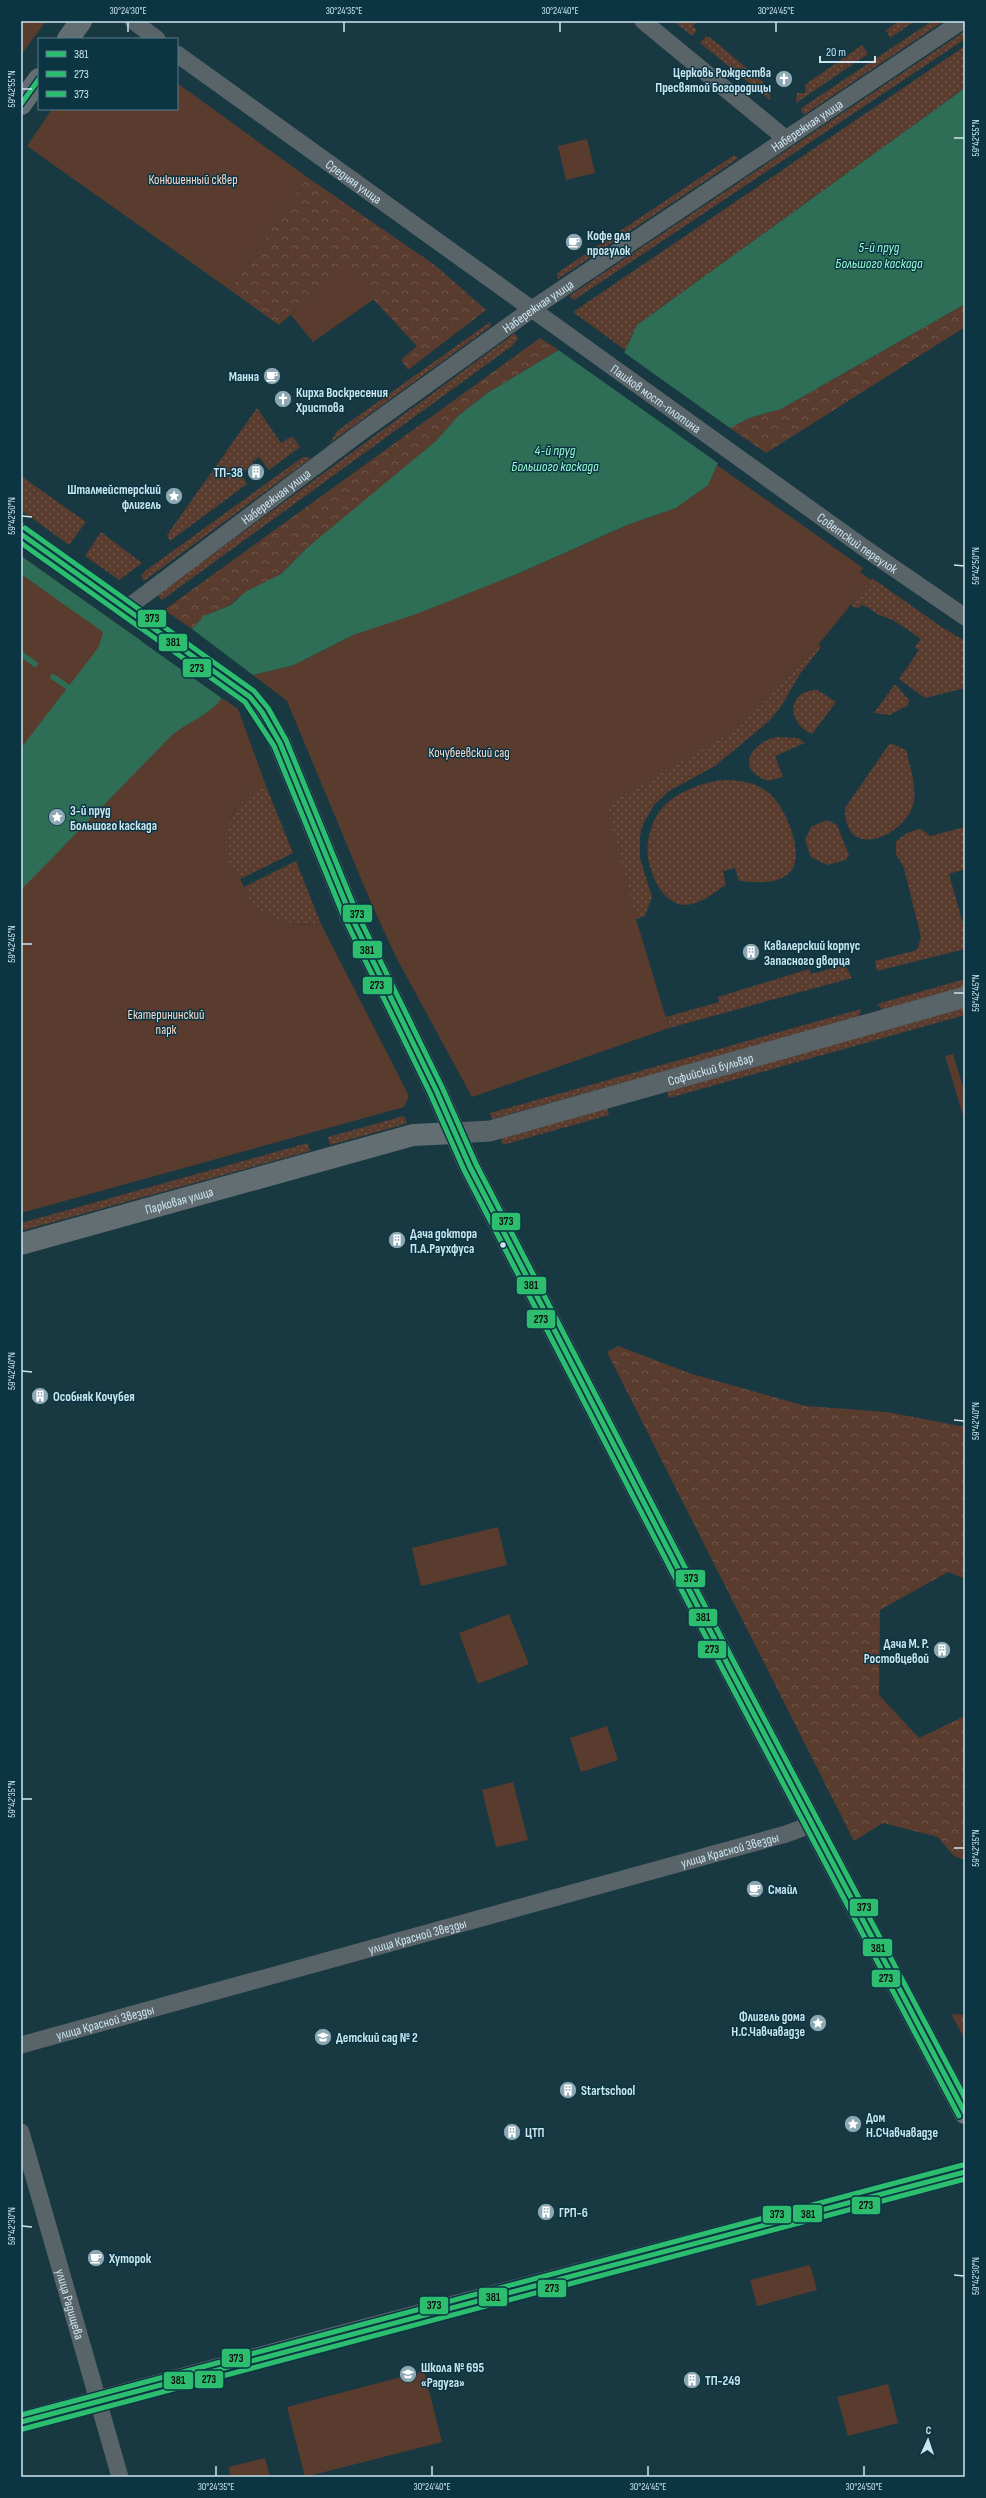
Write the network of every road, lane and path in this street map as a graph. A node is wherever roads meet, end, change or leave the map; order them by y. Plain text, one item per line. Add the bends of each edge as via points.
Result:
1 (81, 21) edge
2 (133, 21) edge
3 (643, 21) edge
4 (962, 21) edge
5 (69, 38) edge
6 (156, 38) edge
7 (178, 55) edge
8 (38, 80) edge
9 (21, 104) edge
10 (785, 138) junction
11 (532, 309) junction
12 (753, 466) joint
13 (21, 534) edge
14 (127, 608) junction
15 (965, 617) edge
16 (965, 997) edge
17 (455, 1133) junction
18 (21, 1244) edge
19 (813, 1824) junction
20 (21, 2045) edge
21 (965, 2113) edge
22 (21, 2132) edge
23 (965, 2172) edge
24 (98, 2402) junction
25 (21, 2422) edge
26 (120, 2477) edge

1 - 5 main road
2 - 6 street
3 - 10 street
4 - 10 street, Набережная улица
7 - 11 street, Средняя улица
8 - 9 main road
10 - 11 street, Набережная улица
11 - 12 street, Пашков мост-плотина
11 - 14 street, Набережная улица via 357,435
12 - 15 street, Советский переулок via 869,552
13 - 14 main road
14 - 17 main road via 242,691 262,712 280,743 350,914
16 - 17 street, Софийский бульвар via 490,1131
17 - 18 main road, Парковая улица via 413,1135
17 - 19 main road via 512,1249
19 - 20 street, улица Красной Звезды via 778,1836
19 - 21 main road
22 - 24 street, улица Радищева
23 - 24 street
24 - 25 street
24 - 26 street, улица Радищева

